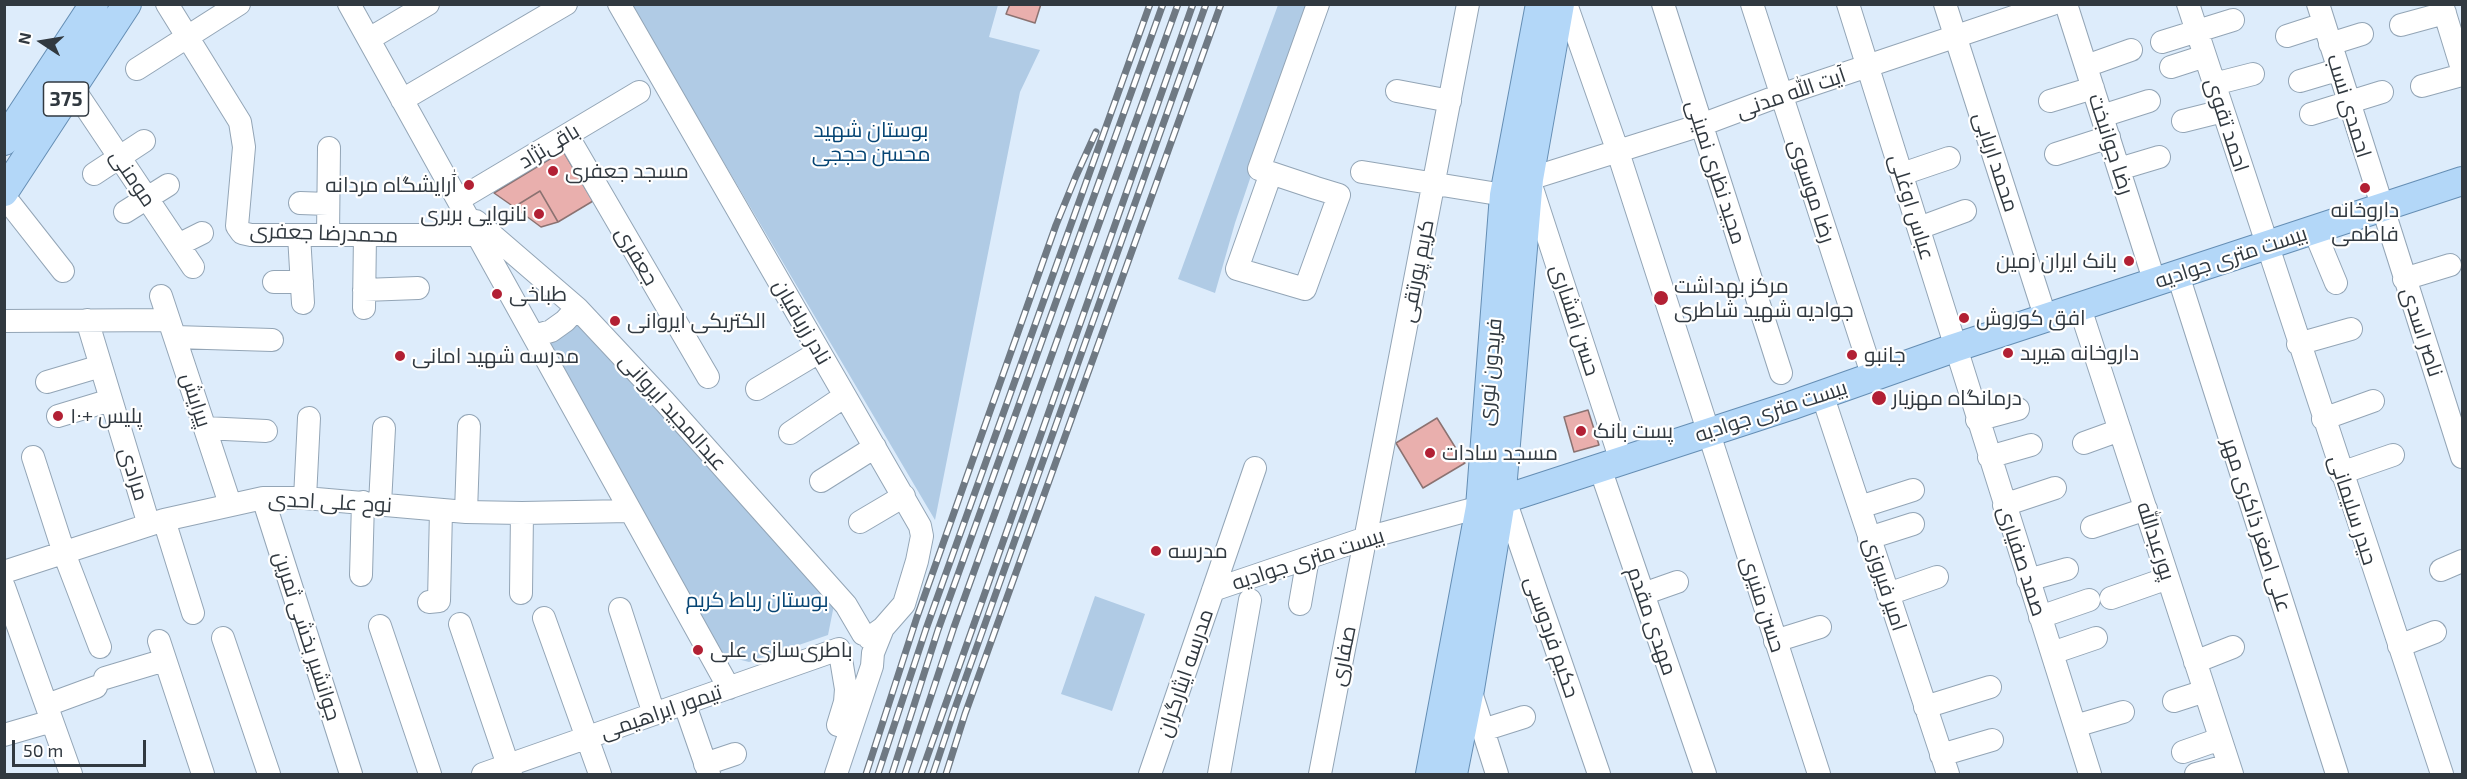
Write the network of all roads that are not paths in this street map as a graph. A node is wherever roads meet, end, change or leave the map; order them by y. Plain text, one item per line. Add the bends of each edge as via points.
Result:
1 (94, 4) edge
2 (126, 4) edge
3 (167, 4) edge
4 (239, 4) edge
5 (349, 4) edge
6 (428, 4) edge
7 (566, 4) edge
8 (619, 4) edge
9 (1318, 4) edge
10 (1468, 4) edge
11 (1540, 4) edge
12 (1560, 4) edge
13 (1566, 4) edge
14 (1663, 4) edge
15 (1752, 4) edge
16 (1848, 4) edge
17 (1945, 4) edge
18 (2052, 4) edge
19 (2066, 4) edge
20 (2188, 4) edge
21 (2443, 9) edge
22 (2233, 20) dead end
23 (2324, 24) edge
24 (2400, 25) dead end
25 (2197, 30) junction
26 (2362, 34) dead end
27 (2287, 36) dead end
28 (188, 37) junction
29 (1955, 37) junction
30 (369, 39) junction
31 (2162, 42) dead end
32 (2132, 50) dead end
33 (2205, 56) junction
34 (1868, 66) junction
35 (2086, 66) junction
36 (2171, 67) dead end
37 (137, 69) dead end
38 (2463, 69) edge
39 (2337, 70) junction
40 (2253, 74) dead end
41 (2463, 75) edge
42 (2300, 81) dead end
43 (2214, 84) junction
44 (2422, 86) dead end
45 (73, 88) junction
46 (2093, 88) junction
47 (1396, 91) dead end
48 (639, 92) dead end
49 (2382, 92) dead end
50 (1781, 95) junction
51 (402, 100) junction
52 (2149, 100) dead end
53 (1450, 101) junction
54 (2050, 101) dead end
55 (2348, 103) junction
56 (2223, 111) junction
57 (2311, 114) dead end
58 (2183, 122) dead end
59 (1701, 125) junction
60 (2105, 126) junction
61 (567, 135) junction
62 (4, 141) edge
63 (144, 141) dead end
64 (329, 148) dead end
65 (1617, 149) junction
66 (2056, 154) dead end
67 (119, 157) junction
68 (1949, 158) dead end
69 (2159, 158) dead end
70 (2119, 169) junction
71 (1265, 171) junction
72 (1362, 172) dead end
73 (94, 174) dead end
74 (1902, 174) junction
75 (1529, 178) junction
76 (2463, 181) edge
77 (1434, 183) junction
78 (168, 185) dead end
79 (4, 194) edge
80 (1504, 195) junction
81 (147, 198) junction
82 (300, 203) dead end
83 (328, 204) junction
84 (461, 205) junction
85 (2381, 207) junction
86 (1965, 211) dead end
87 (125, 212) dead end
88 (1918, 228) junction
89 (2314, 230) junction
90 (202, 233) dead end
91 (299, 235) junction
92 (328, 235) junction
93 (365, 235) junction
94 (477, 235) junction
95 (178, 245) junction
96 (2266, 246) junction
97 (2450, 265) dead end
98 (193, 267) dead end
99 (63, 271) dead end
100 (2167, 279) junction
101 (2404, 279) junction
102 (274, 282) dead end
103 (2336, 283) dead end
104 (418, 288) dead end
105 (161, 296) dead end
106 (577, 308) junction
107 (2080, 308) junction
108 (2046, 319) junction
109 (87, 320) junction
110 (4, 321) edge
111 (172, 328) junction
112 (2351, 329) dead end
113 (534, 336) junction
114 (272, 340) dead end
115 (2298, 344) junction
116 (1954, 348) junction
117 (819, 352) junction
118 (100, 366) junction
119 (1781, 373) dead end
120 (708, 377) dead end
121 (1873, 377) junction
122 (47, 382) dead end
123 (757, 389) dead end
124 (1822, 394) junction
125 (845, 396) junction
126 (111, 400) junction
127 (2373, 401) dead end
128 (2018, 409) dead end
129 (58, 416) dead end
130 (309, 418) dead end
131 (2323, 419) junction
132 (1977, 420) junction
133 (469, 426) dead end
134 (205, 428) junction
135 (384, 428) dead end
136 (2120, 430) junction
137 (266, 431) dead end
138 (1708, 432) junction
139 (790, 433) dead end
140 (2084, 443) dead end
141 (2031, 445) dead end
142 (875, 447) junction
143 (2393, 455) dead end
144 (2462, 456) edge
145 (33, 457) dead end
146 (1989, 457) junction
147 (1611, 465) junction
148 (1255, 468) dead end
149 (2341, 474) junction
150 (821, 481) dead end
151 (2055, 488) dead end
152 (1913, 490) dead end
153 (904, 496) junction
154 (263, 498) junction
155 (304, 498) junction
156 (1495, 502) junction
157 (371, 503) junction
158 (230, 504) junction
159 (2004, 505) junction
160 (1860, 507) junction
161 (2146, 509) junction
162 (441, 510) junction
163 (630, 511) junction
164 (466, 512) junction
165 (522, 513) junction
166 (860, 522) dead end
167 (156, 523) junction
168 (1913, 524) dead end
169 (2092, 527) dead end
170 (1366, 538) junction
171 (1869, 538) junction
172 (64, 553) junction
173 (1308, 558) junction
174 (2463, 561) edge
175 (2067, 569) dead end
176 (2441, 570) dead end
177 (4, 572) edge
178 (361, 575) dead end
179 (1937, 577) dead end
180 (2168, 578) junction
181 (2028, 580) junction
182 (1677, 582) dead end
183 (4, 587) edge
184 (1213, 590) junction
185 (521, 593) dead end
186 (1643, 594) junction
187 (1888, 594) junction
188 (1250, 600) dead end
189 (434, 602) dead end
190 (1299, 604) dead end
191 (620, 609) dead end
192 (193, 613) dead end
193 (2040, 617) junction
194 (544, 618) dead end
195 (460, 624) dead end
196 (380, 626) dead end
197 (1820, 627) dead end
198 (2435, 632) dead end
199 (223, 638) dead end
200 (872, 638) junction
201 (2096, 638) dead end
202 (1775, 641) junction
203 (2399, 646) junction
204 (100, 647) dead end
205 (2233, 647) dead end
206 (2052, 653) junction
207 (840, 654) junction
208 (2195, 662) junction
209 (1990, 687) dead end
210 (729, 688) junction
211 (1470, 689) junction
212 (2205, 691) junction
213 (2174, 701) dead end
214 (685, 705) junction
215 (1925, 707) junction
216 (2123, 712) dead end
217 (49, 713) junction
218 (654, 714) junction
219 (1524, 717) dead end
220 (2075, 726) junction
221 (1483, 730) junction
222 (4, 735) edge
223 (587, 738) junction
224 (1992, 740) dead end
225 (2220, 740) junction
226 (2183, 752) dead end
227 (735, 754) dead end
228 (1944, 765) edge
229 (707, 769) edge
230 (510, 770) edge
231 (2230, 770) edge
232 (71, 774) edge
233 (203, 774) edge
234 (269, 774) edge
235 (351, 774) edge
236 (430, 774) edge
237 (483, 774) edge
238 (600, 774) edge
239 (822, 774) edge
240 (836, 774) edge
241 (1150, 774) edge
242 (1218, 774) edge
243 (1320, 774) edge
244 (1430, 774) edge
245 (1453, 774) edge
246 (1497, 774) edge
247 (1599, 774) edge
248 (1704, 774) edge
249 (1819, 774) edge
250 (2090, 774) edge
251 (2196, 774) edge
252 (2337, 774) edge
253 (2442, 774) edge

1 - 62 main road, 375
2 - 45 main road, 375
3 - 28 street, محمدرضا جعفری
4 - 28 street
5 - 30 street, عبدالمجید ایروانی
6 - 30 street
7 - 51 street
8 - 117 street, نادر زربافیان
9 - 71 street
10 - 53 street, کریم پورتقی
11 - 80 main road, فریدون نوری
12 - 75 main road, فریدون نوری
13 - 65 street, حسن منیری
14 - 59 street, مجید نظری نمینی
15 - 50 street, رضا موسوی
16 - 34 street, عباس اوغلی
17 - 29 street, محمد اربابی
18 - 29 street, آیت‌ الله مدنی
19 - 35 street, رضا جوانبخت
20 - 25 street, احمد تقوی
21 - 24 street
21 - 38 street
22 - 25 street
23 - 26 street
23 - 27 street
23 - 39 street, احمدی نسب
25 - 31 street
25 - 33 street, احمد تقوی
28 - 37 street
28 - 91 street, محمدرضا جعفری via 243,133 237,226 242,233 251,235
29 - 34 street, آیت‌ الله مدنی
29 - 108 street, محمد اربابی
30 - 51 street, عبدالمجید ایروانی
32 - 35 street
33 - 36 street
33 - 43 street, احمد تقوی
34 - 50 street, آیت‌ الله مدنی
34 - 74 street, عباس اوغلی
35 - 46 street, رضا جوانبخت
39 - 42 street
39 - 55 street, احمدی نسب
40 - 43 street
41 - 44 street
43 - 56 street, احمد تقوی
45 - 67 street, مومنی
45 - 79 main road, 375
46 - 54 street
46 - 60 street, رضا جوانبخت
47 - 53 street
48 - 61 street, باقی‌نژاد
49 - 55 street
50 - 59 street, آیت‌ الله مدنی
50 - 121 street, رضا موسوی
51 - 84 street, عبدالمجید ایروانی
52 - 60 street
53 - 77 street, کریم پورتقی
55 - 57 street
55 - 85 street, احمدی نسب
56 - 58 street
56 - 96 street, احمد تقوی
59 - 65 street, آیت‌ الله مدنی
59 - 119 street, مجید نظری نمینی
60 - 66 street
60 - 70 street, رضا جوانبخت
61 - 84 street, باقی‌نژاد
61 - 120 street, جعفری
63 - 67 street
64 - 83 street
65 - 75 street, آیت‌ الله مدنی
65 - 138 street, حسن منیری
67 - 73 street
67 - 81 street, مومنی
68 - 74 street
69 - 70 street
70 - 100 street, رضا جوانبخت
71 - 71 street via 1237,269 1305,289 1339,195
72 - 77 street
74 - 88 street, عباس اوغلی
75 - 147 street, حسن افشاری
75 - 156 main road, فریدون نوری
76 - 85 main road, بیست متری جوادیه
77 - 80 street
77 - 170 street, کریم پورتقی
78 - 81 street
79 - 99 street
80 - 156 main road, فریدون نوری
81 - 87 street
81 - 95 street, مومنی
82 - 83 street
83 - 92 street
84 - 94 street, عبدالمجید ایروانی
84 - 106 street, عبدالمجید ایروانی
85 - 89 main road, بیست متری جوادیه
85 - 101 street, ناصر اسدی
86 - 88 street
88 - 116 street, عباس اوغلی
89 - 96 main road, بیست متری جوادیه
89 - 103 street
90 - 95 street
91 - 92 street, محمدرضا جعفری
91 - 102 street via 302,292
92 - 93 street, محمدرضا جعفری
93 - 94 street, محمدرضا جعفری
93 - 104 street via 364,299
94 - 113 street, عبدالمجید ایروانی
95 - 98 street, مومنی
96 - 100 main road, بیست متری جوادیه
96 - 115 street, حیدر سلیمانی
97 - 101 street
100 - 107 main road, بیست متری جوادیه
100 - 252 street, علی اصغر ذاکری مهر
101 - 144 street, ناصر اسدی
105 - 111 street, پیرایش
106 - 113 street via 566,321
106 - 200 street, عبدالمجید ایروانی
107 - 108 main road, بیست متری جوادیه
107 - 136 street, پورعبدالله
108 - 116 main road, بیست متری جوادیه
109 - 110 street
109 - 111 street
109 - 118 street, مرادی
111 - 114 street
111 - 134 street, پیرایش
112 - 115 street
113 - 163 street, عبدالمجید ایروانی
115 - 131 street, حیدر سلیمانی
116 - 121 main road, بیست متری جوادیه
116 - 132 street, صمد صفیاری
117 - 123 street
117 - 125 street, نادر زربافیان
118 - 122 street
118 - 126 street, مرادی
121 - 124 main road, بیست متری جوادیه
124 - 138 main road, بیست متری جوادیه
124 - 160 street, امیر فیروزی
125 - 139 street
125 - 142 street, نادر زربافیان
126 - 129 street
126 - 167 street, مرادی
127 - 131 street
128 - 132 street
130 - 155 street
131 - 149 street, حیدر سلیمانی
132 - 146 street, صمد صفیاری
133 - 164 street
134 - 137 street
134 - 158 street, پیرایش
135 - 157 street
136 - 140 street
136 - 161 street, پورعبدالله
138 - 147 main road, بیست متری جوادیه
138 - 202 street, حسن منیری
141 - 146 street
142 - 150 street
142 - 153 street, نادر زربافیان
143 - 149 street
145 - 172 street
146 - 159 street, صمد صفیاری
147 - 156 main road, بیست متری جوادیه
147 - 186 street, مهدی مقدم
148 - 184 street, مدرسه ایثارگران
149 - 203 street, حیدر سلیمانی
151 - 159 street
152 - 160 street
153 - 166 street
153 - 200 street, نادر زربافیان via 920,526 920,545 904,604
154 - 155 street, نوح علی احدی
154 - 158 street, نوح علی احدی
154 - 235 street, جوانشیر بخشی ثمرین
155 - 157 street, نوح علی احدی
156 - 170 street, بیست متری جوادیه
156 - 211 main road, فریدون نوری
156 - 244 main road, فریدون نوری
156 - 247 street, حکیم فردوسی
157 - 162 street, نوح علی احدی
157 - 178 street
158 - 167 street, نوح علی احدی
159 - 181 street, صمد صفیاری
160 - 171 street, امیر فیروزی
161 - 169 street
161 - 180 street, پورعبدالله
162 - 164 street, نوح علی احدی
162 - 189 street
163 - 165 street, نوح علی احدی
163 - 210 street, عبدالمجید ایروانی
164 - 165 street, نوح علی احدی
165 - 185 street
167 - 172 street, نوح علی احدی
167 - 192 street, مرادی
168 - 171 street
170 - 173 street, بیست متری جوادیه
170 - 243 street, صفاری
171 - 187 street, امیر فیروزی
172 - 177 street, نوح علی احدی
172 - 204 street
173 - 184 street, بیست متری جوادیه
173 - 190 street
174 - 176 street
175 - 181 street
179 - 187 street
180 - 193 street
180 - 208 street, پورعبدالله
181 - 193 street, صمد صفیاری
182 - 186 street
183 - 217 street
184 - 241 street, مدرسه ایثارگران
186 - 248 street, مهدی مقدم
187 - 215 street, امیر فیروزی
188 - 242 street
191 - 218 street
193 - 206 street, صمد صفیاری
194 - 223 street
195 - 230 street
196 - 236 street
197 - 202 street
198 - 203 street
199 - 234 street
200 - 207 street, تیمور ابراهیمی via 847,635 840,643
200 - 240 street, نادر زربافیان via 872,666
201 - 206 street
202 - 249 street, حسن منیری
203 - 253 street, حیدر سلیمانی
205 - 208 street
206 - 220 street, صمد صفیاری
207 - 210 street, تیمور ابراهیمی
207 - 239 street via 845,702
208 - 212 street, پورعبدالله
209 - 215 street
210 - 214 street, تیمور ابراهیمی
211 - 221 street
211 - 245 main road, فریدون نوری
212 - 213 street
212 - 225 street, پورعبدالله
214 - 218 street, تیمور ابراهیمی
214 - 229 street
215 - 228 street, امیر فیروزی
216 - 220 street
217 - 222 street
217 - 232 street
217 - 233 street via 162,651
218 - 223 street, تیمور ابراهیمی
219 - 221 street
220 - 250 street, صمد صفیاری
221 - 246 street
223 - 230 street, تیمور ابراهیمی
223 - 238 street
224 - 228 street
225 - 226 street
225 - 231 street, پورعبدالله
227 - 229 street
230 - 237 street, تیمور ابراهیمی
231 - 251 street

